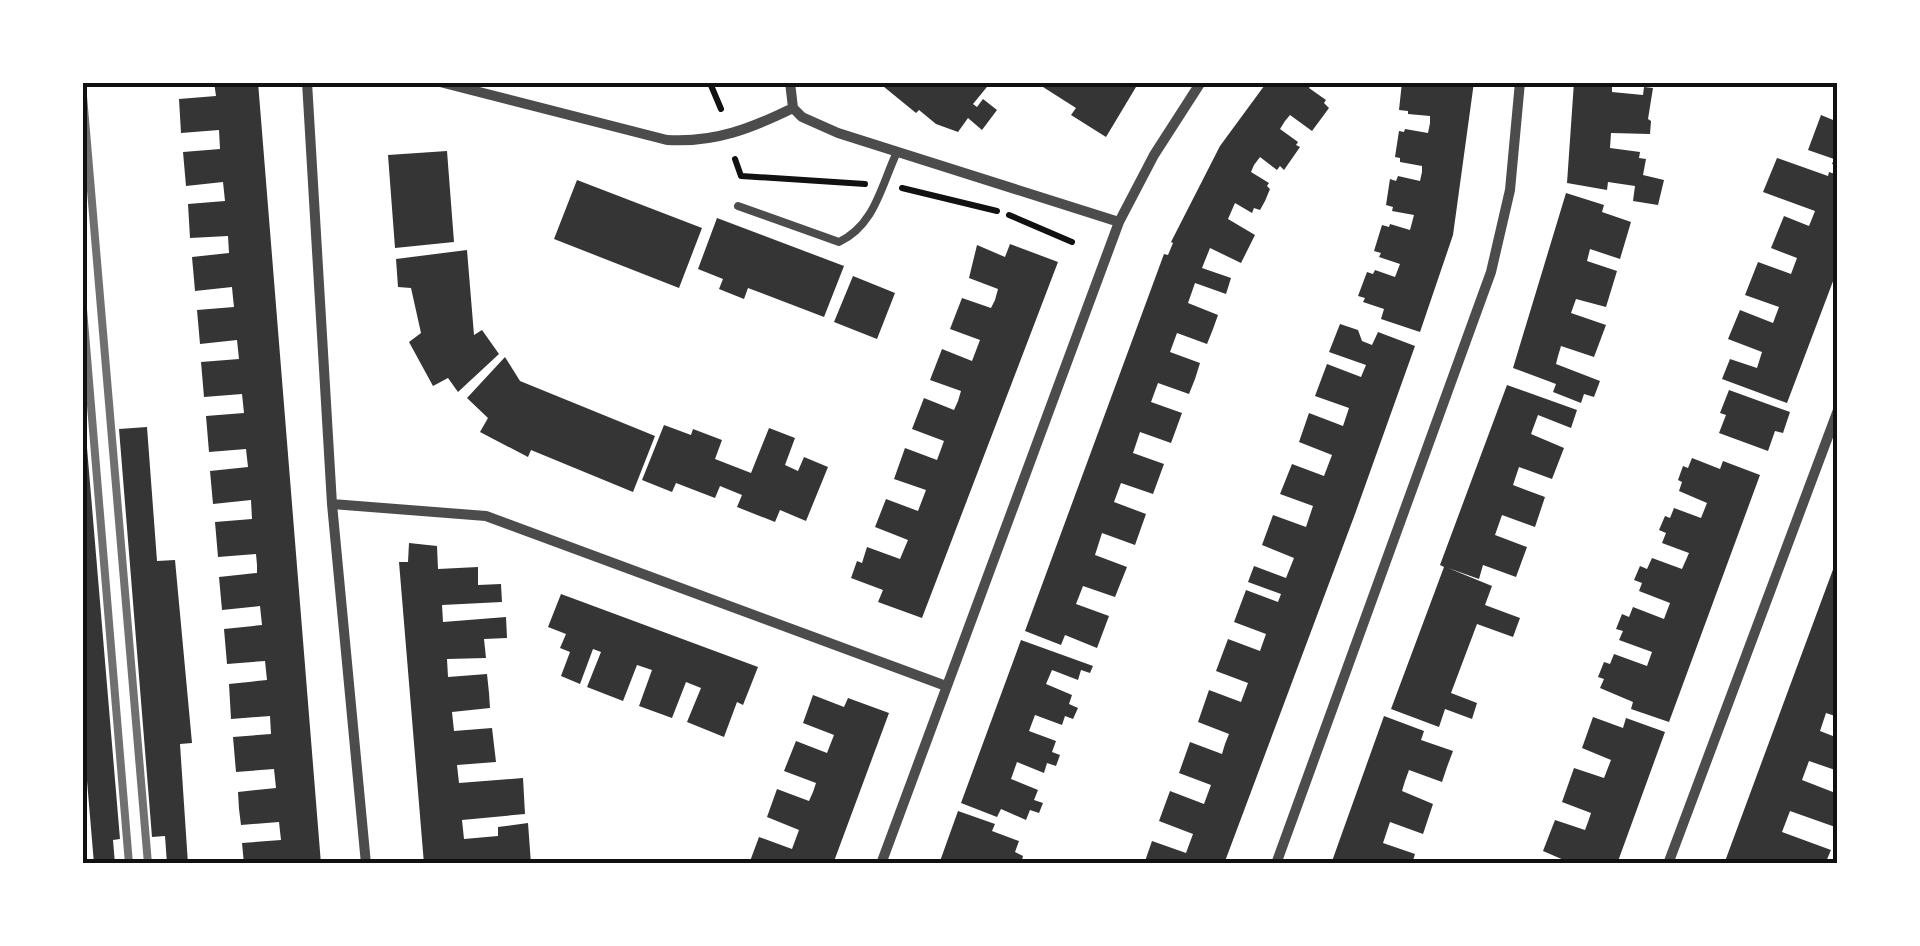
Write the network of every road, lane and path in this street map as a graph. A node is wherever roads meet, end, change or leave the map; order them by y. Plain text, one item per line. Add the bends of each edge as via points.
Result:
1 (307, 82) edge
2 (440, 82) edge
3 (790, 82) edge
4 (1201, 82) edge
5 (1520, 82) edge
6 (710, 83) edge
7 (721, 108) dead end
8 (793, 108) junction
9 (897, 152) junction
10 (735, 159) dead end
11 (881, 186) junction
12 (738, 206) dead end
13 (1119, 222) junction
14 (1072, 242) dead end
15 (1838, 410) edge
16 (332, 504) junction
17 (946, 686) junction
18 (366, 864) edge
19 (881, 864) edge
20 (1276, 864) edge
21 (1668, 864) edge

1 - 16 street
2 - 8 street via 678,140 729,135
3 - 8 street
4 - 13 street
5 - 20 street via 1510,190 1491,272
6 - 7 path
8 - 9 street via 822,127
9 - 11 lane
9 - 13 street
10 - 11 path via 741,176
11 - 12 lane via 870,216 856,234 838,242
11 - 14 path via 981,207
13 - 17 street
15 - 21 street
16 - 17 street via 486,516
16 - 18 street
17 - 19 street

